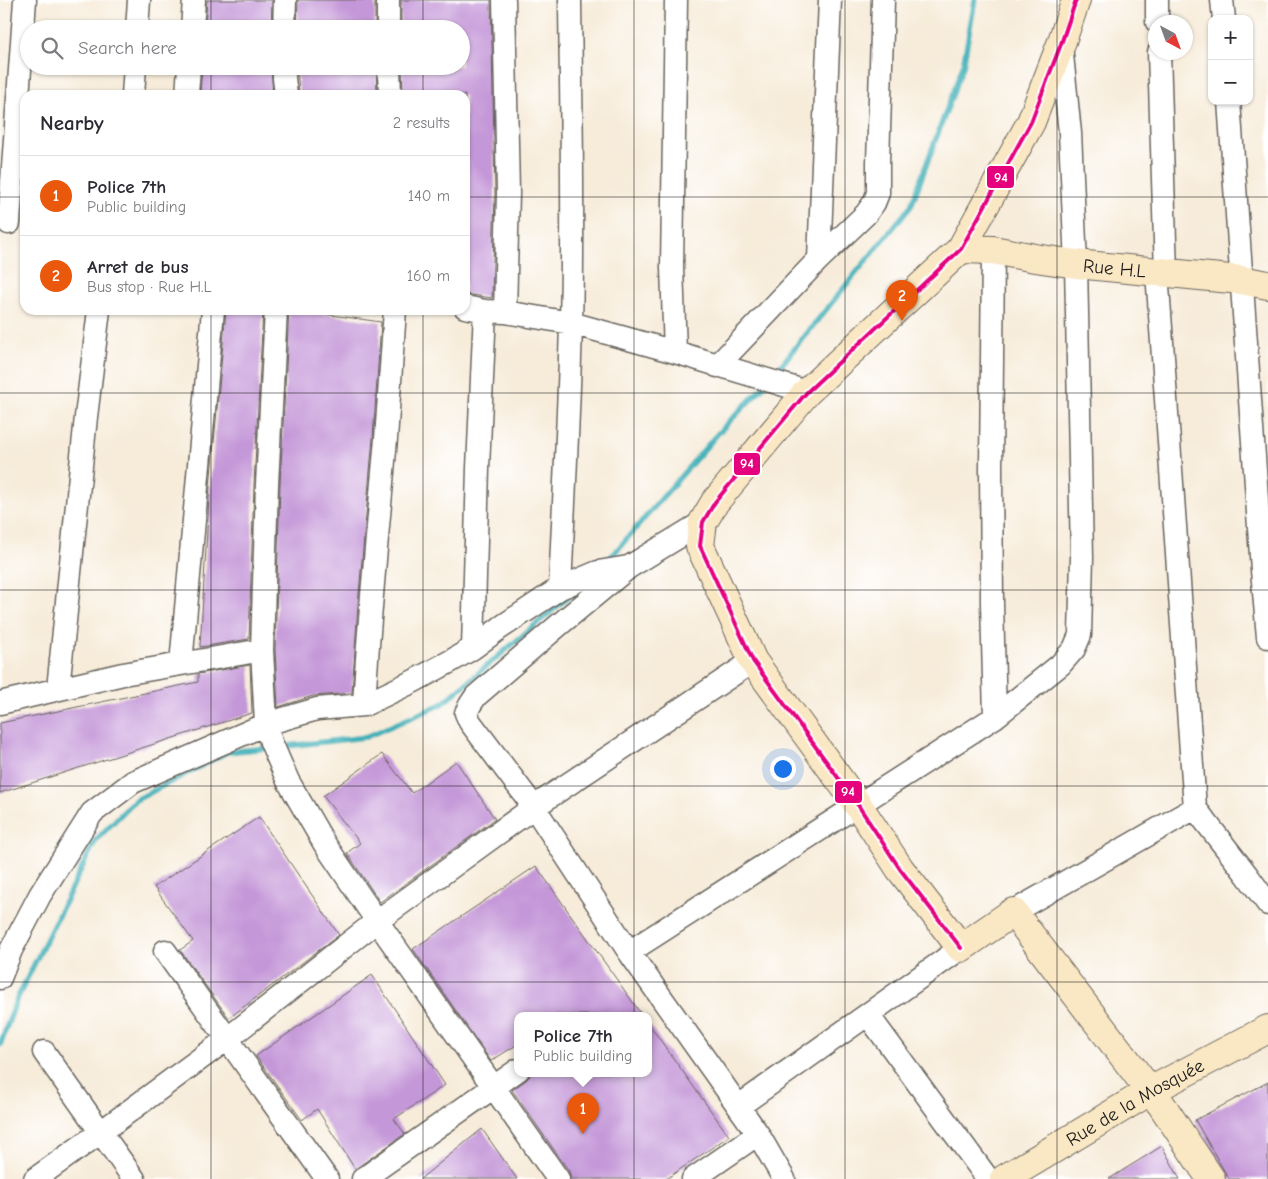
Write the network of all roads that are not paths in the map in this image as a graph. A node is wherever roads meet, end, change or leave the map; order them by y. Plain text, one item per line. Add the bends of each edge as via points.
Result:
1 (25, 0) edge
2 (139, 0) edge
3 (194, 0) edge
4 (285, 0) edge
5 (388, 0) edge
6 (504, 0) edge
7 (570, 0) edge
8 (676, 0) edge
9 (830, 0) edge
10 (883, 0) edge
11 (1076, 0) edge
12 (1156, 0) edge
13 (1222, 0) edge
14 (1157, 15) edge
15 (1224, 15) edge
16 (24, 20) edge
17 (138, 20) edge
18 (193, 20) edge
19 (284, 20) edge
20 (388, 20) edge
21 (1061, 44) junction
22 (1159, 60) edge
23 (20, 75) edge
24 (134, 75) edge
25 (188, 75) edge
26 (284, 75) edge
27 (389, 75) edge
28 (133, 90) edge
29 (187, 90) edge
30 (285, 90) edge
31 (390, 90) edge
32 (1229, 105) edge
33 (11, 225) edge
34 (961, 249) junction
35 (993, 250) junction
36 (819, 259) junction
37 (1076, 264) junction
38 (1161, 273) junction
39 (1241, 280) junction
40 (1268, 285) edge
41 (485, 310) edge
42 (98, 315) edge
43 (213, 315) edge
44 (276, 315) edge
45 (395, 315) edge
46 (572, 323) junction
47 (675, 352) junction
48 (717, 366) junction
49 (807, 392) junction
50 (703, 522) junction
51 (629, 567) junction
52 (560, 588) junction
53 (1268, 637) edge
54 (473, 648) junction
55 (262, 650) junction
56 (754, 661) junction
57 (181, 664) junction
58 (58, 689) junction
59 (0, 703) edge
60 (364, 705) junction
61 (995, 717) junction
62 (266, 724) junction
63 (858, 805) junction
64 (534, 807) junction
65 (1195, 808) junction
66 (1258, 878) edge
67 (1268, 904) edge
68 (1013, 912) junction
69 (377, 920) junction
70 (961, 948) junction
71 (165, 951) dead end
72 (629, 952) junction
73 (0, 978) edge
74 (868, 1014) junction
75 (1268, 1029) edge
76 (227, 1039) junction
77 (1268, 1046) edge
78 (44, 1052) dead end
79 (514, 1073) edge
80 (494, 1087) junction
81 (1155, 1097) junction
82 (739, 1106) junction
83 (101, 1132) junction
84 (758, 1134) junction
85 (35, 1179) edge
86 (134, 1179) edge
87 (327, 1179) edge
88 (363, 1179) edge
89 (558, 1179) edge
90 (693, 1179) edge
91 (784, 1179) edge
92 (988, 1179) edge
93 (1004, 1179) edge
94 (1038, 1179) edge
95 (1211, 1179) edge

1 - 16 street
2 - 17 street
3 - 18 street
4 - 19 street
5 - 20 street
6 - 41 street via 508,193
7 - 46 street
8 - 47 street via 672,267
9 - 36 street
10 - 36 street via 878,193 866,214
11 - 21 street
12 - 14 street
13 - 15 street
21 - 34 street via 1031,122
21 - 37 street via 1070,132
22 - 38 street
23 - 33 street
24 - 28 street
25 - 29 street
26 - 30 street
27 - 31 street
32 - 39 street
34 - 35 street, Rue H.L
34 - 49 street
35 - 37 street, Rue H.L
35 - 61 street via 991,469
36 - 48 street
37 - 38 street, Rue H.L
37 - 61 street via 1082,557 1080,635 1074,649 1060,665
38 - 39 street, Rue H.L
38 - 65 street
39 - 40 street, Rue H.L
39 - 53 street
41 - 46 street
41 - 54 street
42 - 58 street
43 - 57 street
44 - 55 street
45 - 60 street
46 - 47 street
46 - 52 street
47 - 48 street
48 - 49 street
49 - 50 street via 715,502
50 - 51 street
50 - 56 street via 700,546
51 - 52 street via 598,572
51 - 64 street via 476,696 466,713
52 - 54 street
54 - 60 street
55 - 57 street
55 - 62 street
56 - 63 street
56 - 64 street
57 - 58 street
58 - 59 street
60 - 62 street via 317,709
61 - 63 street
62 - 69 street via 288,781 324,843
62 - 73 street via 133,782 92,813 40,895
63 - 70 street via 900,869
63 - 72 street
64 - 69 street
64 - 72 street
65 - 66 street
65 - 68 street
66 - 67 street
68 - 70 street
68 - 81 street
69 - 76 street
69 - 80 street
70 - 74 street
71 - 76 street
72 - 82 street
74 - 82 street
74 - 92 street
75 - 81 street, Rue de la Mosquée
76 - 83 street
76 - 87 street
77 - 81 street
78 - 83 street
79 - 80 street
80 - 88 street
80 - 89 street
81 - 93 street, Rue de la Mosquée
81 - 94 street
81 - 95 street
82 - 84 street
83 - 85 street
83 - 86 street
84 - 90 street
84 - 91 street

